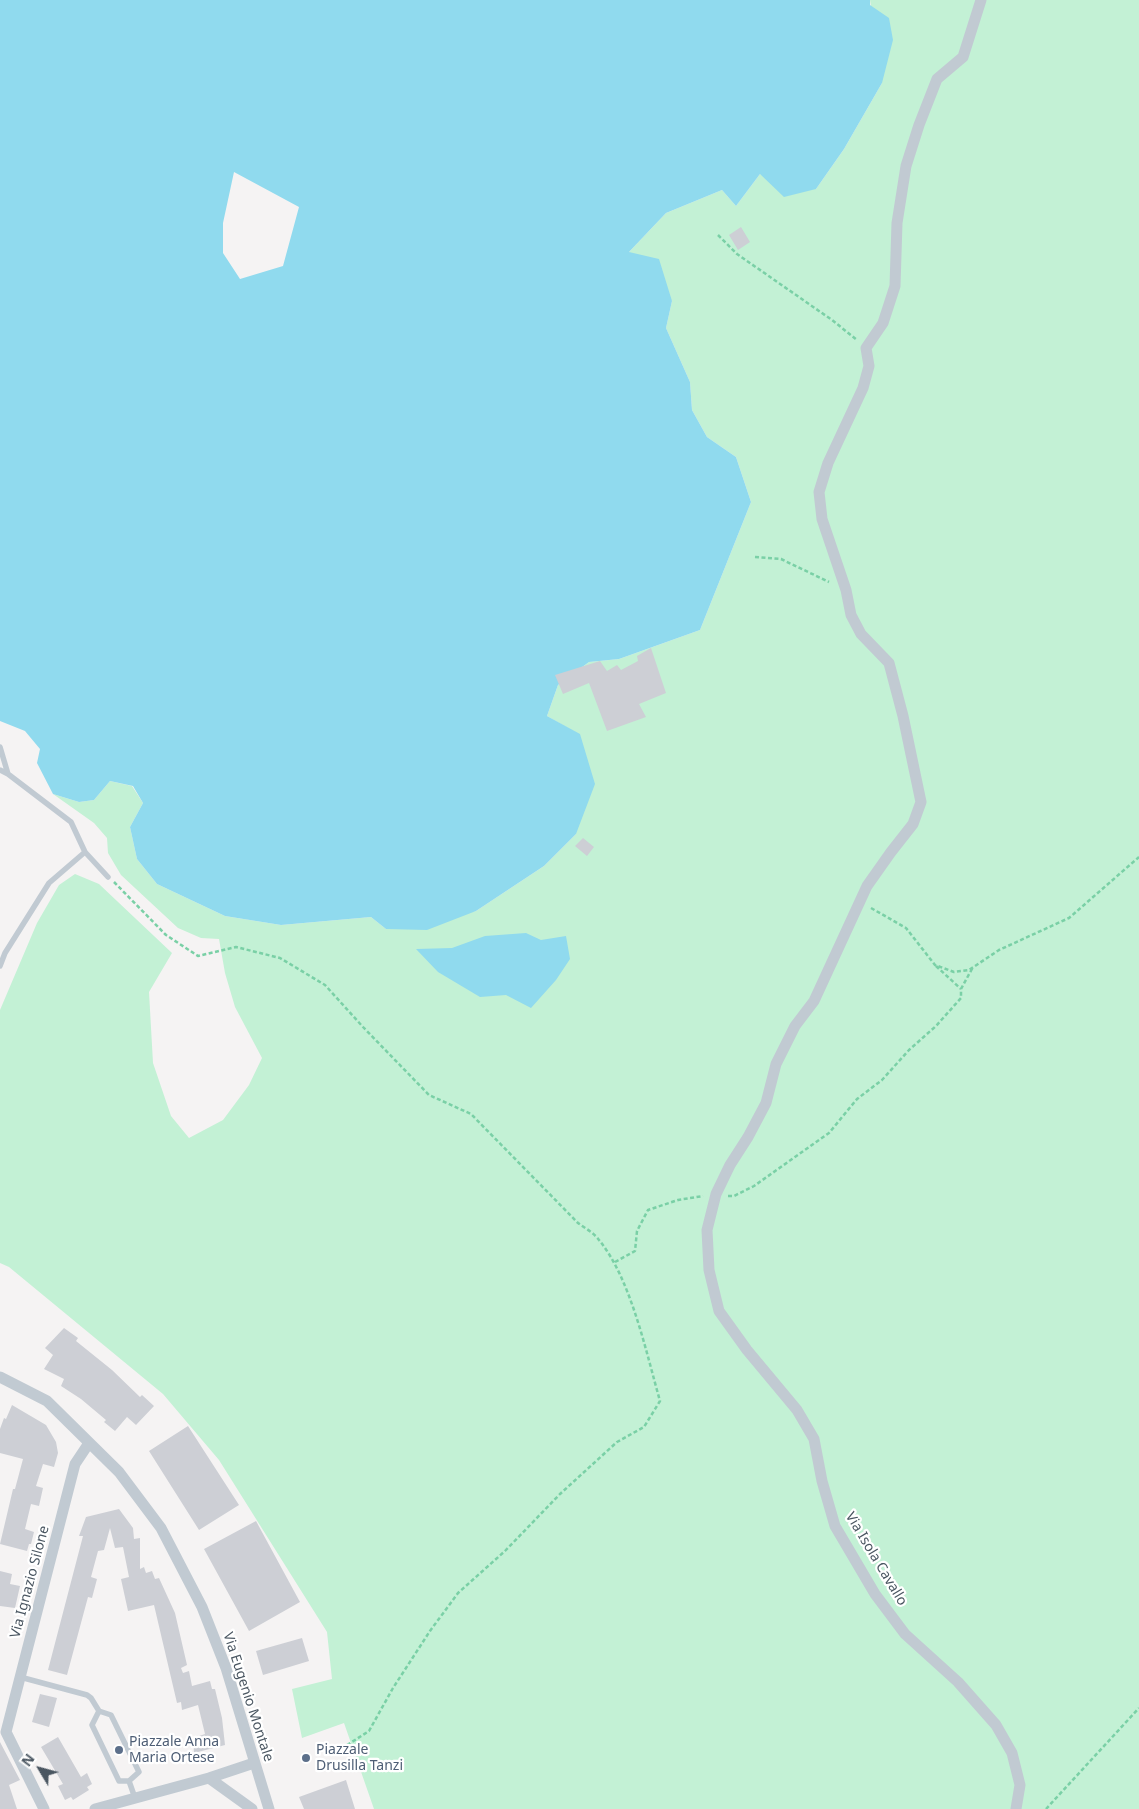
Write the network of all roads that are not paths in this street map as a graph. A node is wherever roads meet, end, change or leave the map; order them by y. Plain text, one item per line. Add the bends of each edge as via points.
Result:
1 (981, 0) edge
2 (0, 747) edge
3 (0, 770) edge
4 (8, 774) junction
5 (85, 852) junction
6 (108, 876) road end
7 (2, 951) edge
8 (0, 966) edge
9 (0, 1377) edge
10 (89, 1443) junction
11 (20, 1677) junction
12 (99, 1711) junction
13 (3, 1734) edge
14 (254, 1763) junction
15 (209, 1778) junction
16 (130, 1781) junction
17 (135, 1798) junction
18 (44, 1809) edge
19 (95, 1809) edge
20 (252, 1809) edge
21 (268, 1809) edge
22 (1016, 1809) edge

1 - 22 street, Via Isola Cavallo via 963,57 937,79 916,133 906,166 897,223 895,286 883,323 866,348 869,366 863,388 828,463 819,492 822,519 851,615 861,634 889,663 921,802 914,824 867,886 814,1001 795,1026 776,1064 766,1103 716,1194 707,1230 710,1270 719,1311 797,1410 814,1439 835,1526 876,1594 905,1634 958,1682 996,1725 1012,1753 1020,1785
2 - 4 lane
3 - 4 lane
4 - 5 lane via 71,822
5 - 6 lane
5 - 7 lane via 49,883
7 - 8 lane
9 - 10 street, Via Eugenio Montale via 47,1401
10 - 11 street, Via Ignazio Silone via 75,1464
10 - 14 street, Via Eugenio Montale via 119,1472 161,1528 197,1598 226,1668
11 - 12 lane via 87,1695
11 - 13 street, Via Ignazio Silone
12 - 16 lane via 111,1716 139,1772
12 - 16 lane via 92,1726 119,1781
13 - 18 street
14 - 15 street
14 - 21 street, Via Eugenio Montale
15 - 17 street
15 - 20 street
16 - 17 lane
17 - 19 street

